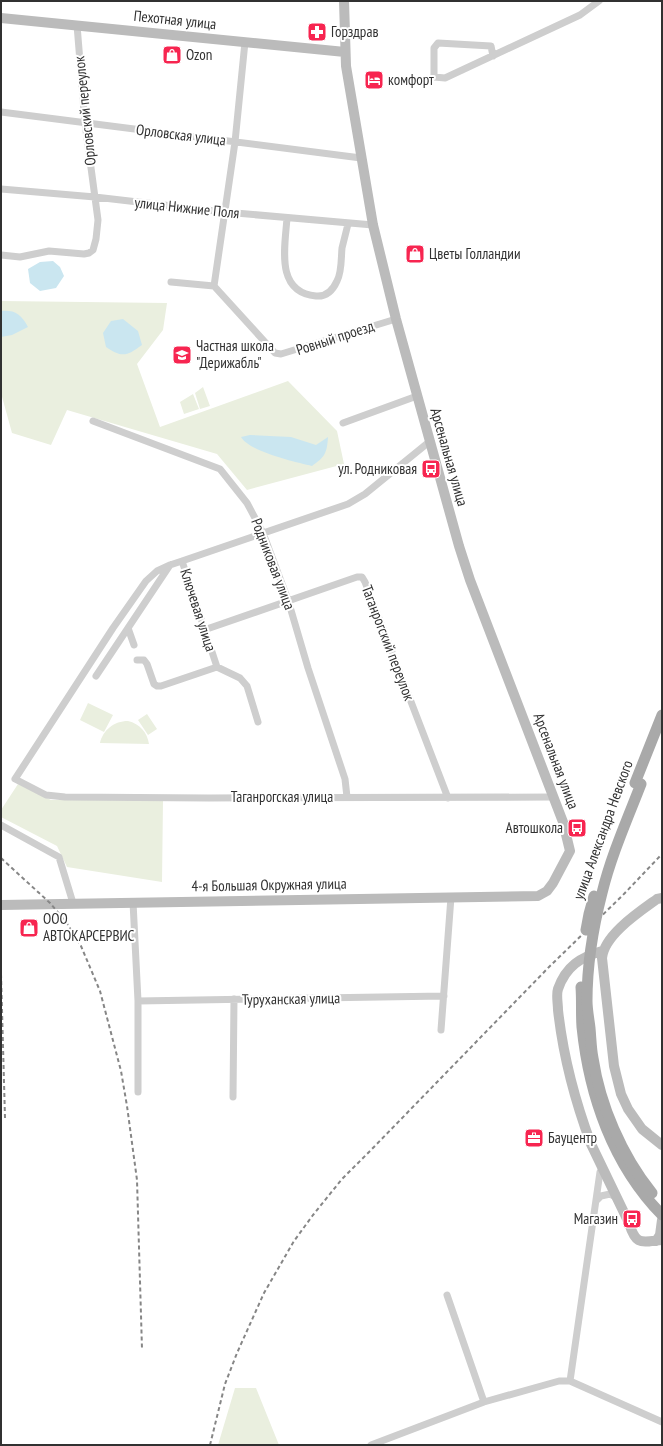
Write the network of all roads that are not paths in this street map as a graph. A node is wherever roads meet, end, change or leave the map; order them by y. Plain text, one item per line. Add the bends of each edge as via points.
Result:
1 (344, 1) edge
2 (599, 1) edge
3 (1, 18) edge
4 (77, 25) junction
5 (245, 42) junction
6 (345, 52) junction
7 (493, 56) junction
8 (1, 112) edge
9 (85, 123) junction
10 (235, 142) junction
11 (361, 158) junction
12 (1, 189) edge
13 (95, 197) junction
14 (224, 212) junction
15 (287, 218) junction
16 (348, 224) junction
17 (373, 225) junction
18 (1, 255) edge
19 (170, 282) dead end
20 (214, 286) junction
21 (396, 319) junction
22 (417, 396) junction
23 (93, 422) dead end
24 (343, 423) dead end
25 (429, 442) junction
26 (263, 533) junction
27 (182, 561) junction
28 (170, 565) junction
29 (288, 600) junction
30 (128, 628) junction
31 (204, 630) junction
32 (134, 645) dead end
33 (137, 660) dead end
34 (217, 667) junction
35 (96, 676) dead end
36 (662, 715) edge
37 (258, 722) dead end
38 (662, 730) edge
39 (638, 784) junction
40 (347, 797) junction
41 (553, 797) junction
42 (448, 798) junction
43 (1, 825) edge
44 (538, 896) joint
45 (451, 897) junction
46 (662, 898) edge
47 (133, 902) junction
48 (73, 903) junction
49 (1, 905) edge
50 (602, 954) junction
51 (444, 996) junction
52 (234, 1000) junction
53 (138, 1001) junction
54 (441, 1030) dead end
55 (138, 1092) dead end
56 (233, 1097) dead end
57 (662, 1145) edge
58 (603, 1170) junction
59 (649, 1195) junction
60 (617, 1198) junction
61 (596, 1200) junction
62 (662, 1204) edge
63 (662, 1215) edge
64 (662, 1220) edge
65 (659, 1240) edge
66 (447, 1295) dead end
67 (570, 1381) junction
68 (484, 1402) junction
69 (662, 1422) edge
70 (370, 1445) edge

1 - 6 street, Арсенальная улица
2 - 7 street via 580,15
3 - 4 street, Пехотная улица
4 - 5 street, Пехотная улица
4 - 9 street, Орловский переулок
5 - 6 street, Пехотная улица
5 - 10 street
6 - 11 street, Арсенальная улица
7 - 7 street via 491,46 438,43 434,48 434,77 445,78
8 - 9 street, Орловская улица
9 - 10 street, Орловская улица
9 - 13 street, Орловский переулок
10 - 11 street, Орловская улица
10 - 14 street
11 - 17 street, Арсенальная улица
12 - 13 street, улица Нижние Поля
13 - 14 street, улица Нижние Поля
13 - 18 street, Орловский переулок via 98,220 96,239 93,250 89,253 49,251 20,257
14 - 15 street, улица Нижние Поля
14 - 20 street
15 - 16 street, улица Нижние Поля
15 - 16 street via 284,260 288,277 297,290 308,296 320,297 329,292 338,280
16 - 17 street, улица Нижние Поля
17 - 21 street, Арсенальная улица
19 - 20 street
20 - 21 street, Ровный проезд via 275,353 280,354
21 - 22 street, Арсенальная улица
22 - 24 street
22 - 25 street, Арсенальная улица
23 - 26 street, Родниковая улица via 220,469 247,502
25 - 26 street, Ключевая улица via 365,494 348,504
25 - 41 street, Арсенальная улица via 470,580
26 - 27 street, Ключевая улица
26 - 29 street, Родниковая улица
27 - 28 street
27 - 31 street, Ключевая улица
28 - 30 street
28 - 40 street, Таганрогская улица via 157,571 146,581 15,778 46,795
29 - 31 street, Таганрогский переулок
29 - 40 street, Родниковая улица via 345,780
29 - 42 street, Таганрогский переулок via 362,577
30 - 32 street
30 - 35 street
31 - 34 street, Ключевая улица
33 - 34 street, Ключевая улица via 144,660 157,686
34 - 37 street via 240,678 247,686
36 - 39 main road, улица Александра Невского
38 - 39 main road
39 - 59 main road, улица Александра Невского, bridge via 607,854 589,914 583,950 582,1026 592,1088 603,1120 620,1157
40 - 42 street, Таганрогская улица
41 - 42 street, Таганрогская улица
41 - 44 street, Арсенальная улица via 566,829 570,851 547,891
43 - 48 street via 58,857
44 - 45 street, 4-я Большая Окружная улица
45 - 47 street, 4-я Большая Окружная улица
45 - 51 street
46 - 50 street via 632,918 607,943
47 - 48 street, 4-я Большая Окружная улица
47 - 53 street
48 - 49 street, 4-я Большая Окружная улица
50 - 57 street via 614,1066 621,1094 642,1129
50 - 58 street via 570,969 557,996 561,1033 574,1089 586,1131
51 - 52 street, Туруханская улица
51 - 54 street
52 - 53 street, Туруханская улица
52 - 56 street
53 - 55 street
58 - 60 street
58 - 61 street via 600,1172
59 - 62 main road
59 - 63 main road
60 - 61 street via 610,1194
60 - 65 street via 637,1239 642,1242
61 - 67 street
64 - 65 street
66 - 68 street
67 - 68 street via 549,1383
67 - 69 street
68 - 70 street

